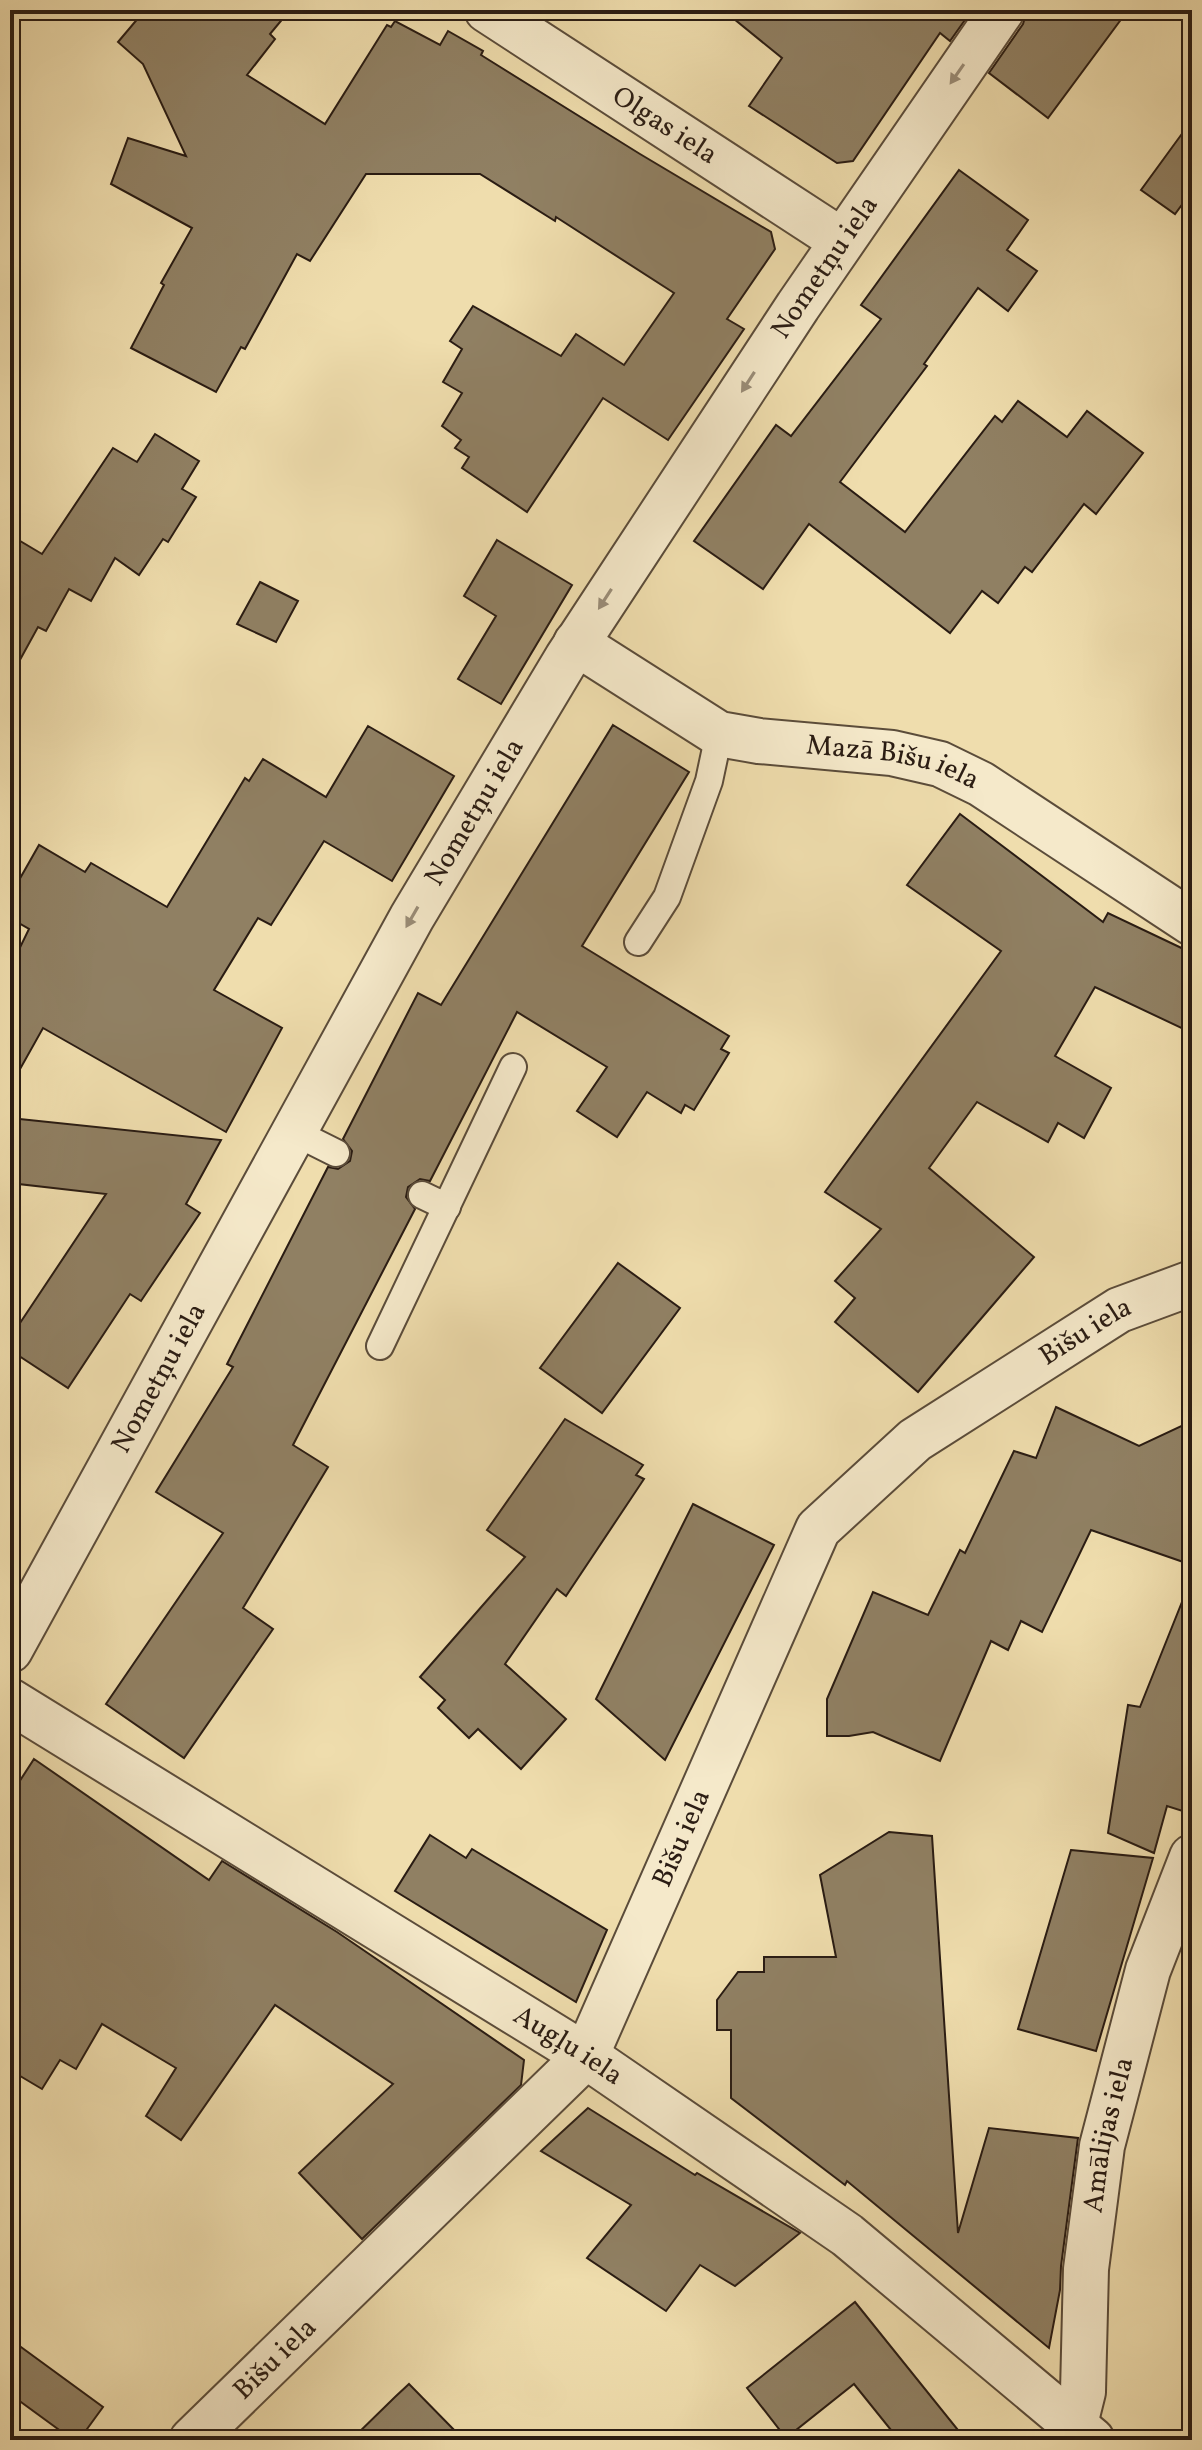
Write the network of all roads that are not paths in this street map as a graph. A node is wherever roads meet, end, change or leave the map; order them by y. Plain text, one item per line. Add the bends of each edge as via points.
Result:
1 (487, 10) edge
2 (1002, 10) edge
3 (842, 241) junction
4 (576, 643) junction
5 (719, 734) junction
6 (1192, 923) edge
7 (638, 942) dead end
8 (513, 1067) dead end
9 (294, 1132) junction
10 (336, 1153) dead end
11 (422, 1195) dead end
12 (447, 1207) junction
13 (1192, 1283) edge
14 (380, 1346) dead end
15 (10, 1650) edge
16 (10, 1701) edge
17 (1192, 1857) edge
18 (586, 2056) junction
19 (1083, 2432) edge
20 (192, 2440) edge

1 - 3 street, Olgas iela
2 -> 3 street, Nometņu iela
3 -> 4 street, Nometņu iela
4 - 5 street, Mazā Bišu iela
4 -> 9 street, Nometņu iela via 412,917
5 - 6 street, Mazā Bišu iela via 892,753 940,764 981,784
5 - 7 lane via 709,781 667,897
8 - 12 lane
9 - 10 lane
9 - 15 street, Nometņu iela
11 - 12 lane
12 - 14 lane
13 - 18 street, Bišu iela via 1119,1310 915,1440 818,1529
16 - 18 street, Augļu iela
17 - 19 street, Amālijas iela via 1148,1970 1102,2146 1086,2269
18 - 19 street, Augļu iela via 847,2235
18 - 20 street, Bišu iela

